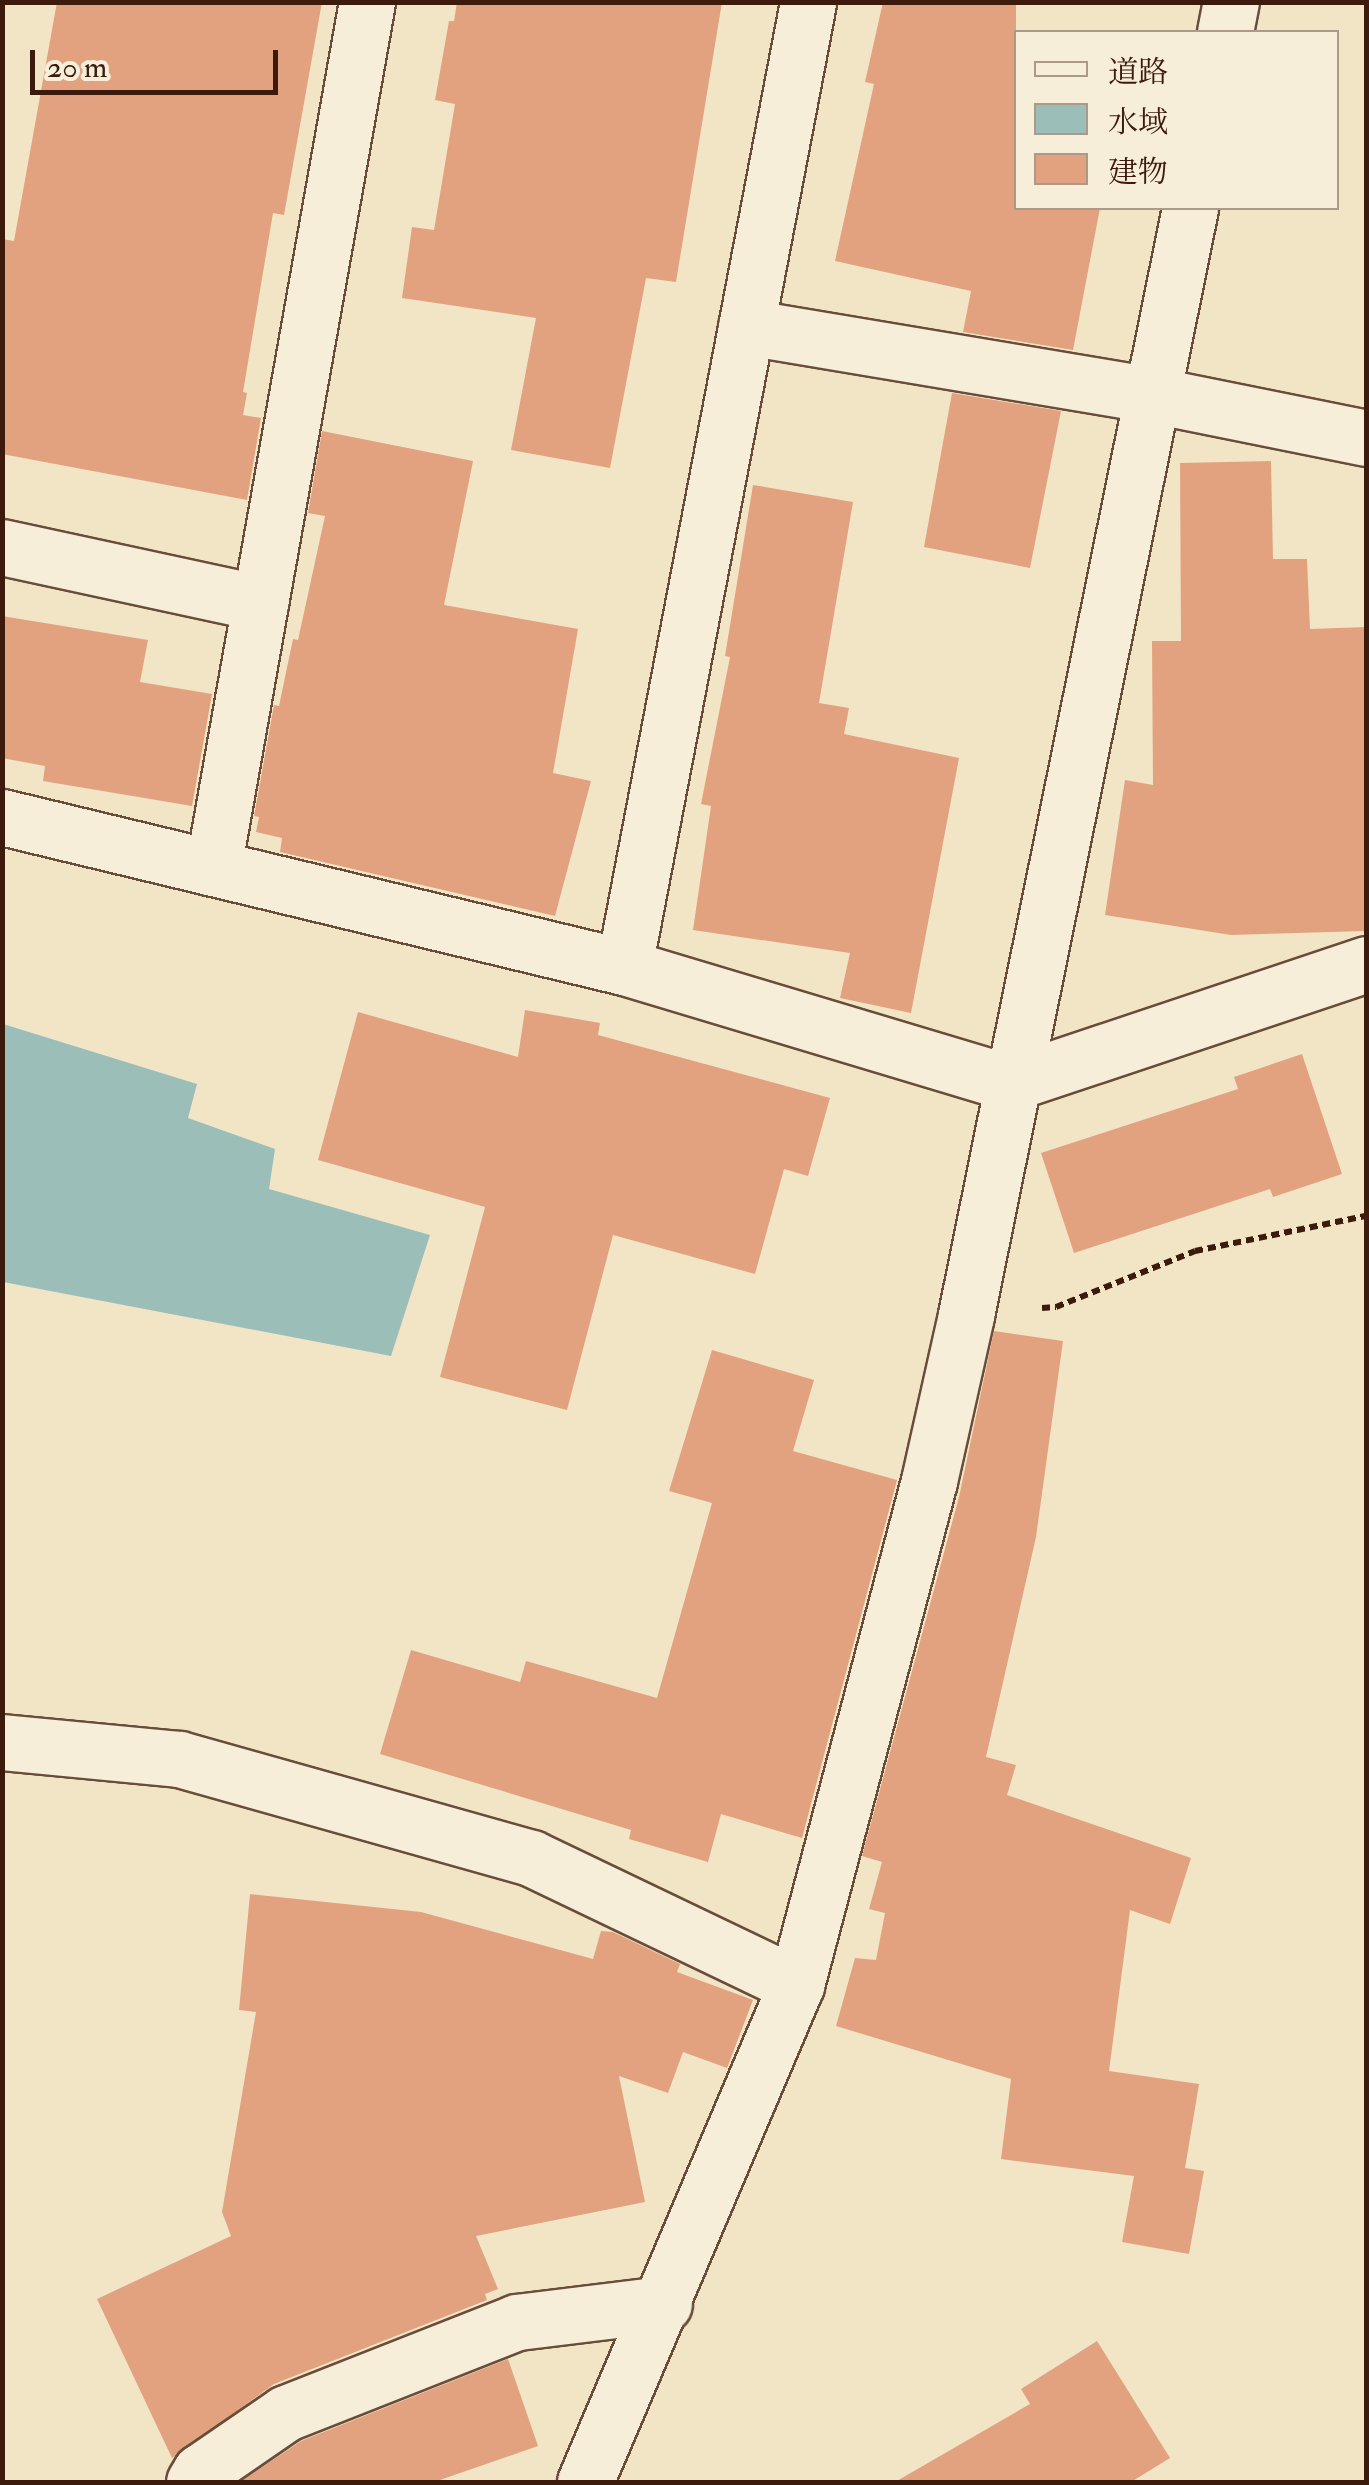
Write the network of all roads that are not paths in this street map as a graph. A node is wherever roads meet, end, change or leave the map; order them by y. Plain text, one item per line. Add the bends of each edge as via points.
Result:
1 (366, 2) edge
2 (808, 2) edge
3 (1231, 2) edge
4 (1225, 30) edge
5 (1190, 210) edge
6 (746, 326) junction
7 (1152, 395) junction
8 (1366, 438) edge
9 (2, 547) edge
10 (260, 603) junction
11 (2, 817) edge
12 (213, 868) junction
13 (1366, 964) edge
14 (624, 967) junction
15 (1011, 1082) junction
16 (2, 1742) edge
17 (796, 1984) junction
18 (664, 2304) junction
19 (194, 2482) edge
20 (585, 2482) edge

1 - 10 street
2 - 6 street
3 - 4 street
5 - 7 street
6 - 7 street
6 - 14 street
7 - 8 street
7 - 15 street
9 - 10 street
10 - 12 street
11 - 12 street
12 - 14 street
13 - 15 street
14 - 15 street
15 - 17 street via 929,1481
16 - 17 street via 179,1759 531,1858
17 - 18 street
18 - 19 street via 517,2322 286,2413
18 - 20 street

